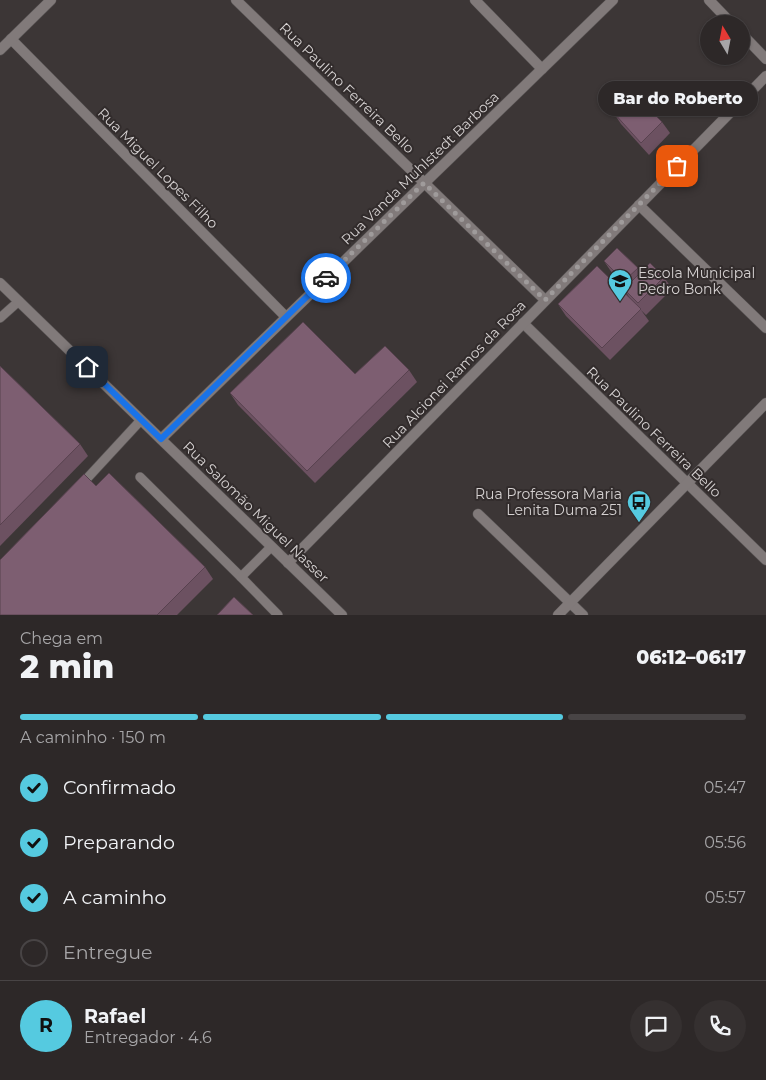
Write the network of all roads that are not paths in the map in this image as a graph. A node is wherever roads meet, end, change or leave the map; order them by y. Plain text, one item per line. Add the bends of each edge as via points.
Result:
1 (51, 0) edge
2 (236, 0) edge
3 (475, 0) edge
4 (613, 0) edge
5 (709, 0) edge
6 (723, 15) edge
7 (11, 39) junction
8 (750, 42) edge
9 (0, 50) edge
10 (766, 59) edge
11 (542, 69) junction
12 (766, 76) edge
13 (424, 183) junction
14 (639, 205) junction
15 (0, 283) edge
16 (545, 300) junction
17 (19, 301) junction
18 (286, 317) junction
19 (0, 318) edge
20 (523, 323) junction
21 (766, 328) edge
22 (766, 403) edge
23 (141, 420) junction
24 (161, 439) junction
25 (140, 477) dead end
26 (687, 483) junction
27 (74, 492) edge
28 (478, 514) dead end
29 (271, 547) junction
30 (766, 560) edge
31 (288, 562) junction
32 (241, 577) junction
33 (570, 602) junction
34 (278, 615) edge
35 (342, 615) edge
36 (558, 615) edge
37 (583, 615) edge

1 - 7 street
2 - 13 street, Rua Paulino Ferreira Bello
3 - 11 street
4 - 11 street, Rua Vanda Muhlstedt Barbosa
5 - 6 street
7 - 9 street
7 - 18 street, Rua Miguel Lopes Filho
8 - 10 street
11 - 13 street, Rua Vanda Muhlstedt Barbosa
12 - 14 street, Rua Alcionei Ramos da Rosa
13 - 16 street, Rua Paulino Ferreira Bello
13 - 18 street, Rua Vanda Muhlstedt Barbosa
14 - 16 street, Rua Alcionei Ramos da Rosa
14 - 21 street
15 - 17 street, Rua Salomão Miguel Nasser
16 - 20 street, Rua Alcionei Ramos da Rosa
17 - 19 lane
17 - 23 street, Rua Salomão Miguel Nasser
18 - 24 street, Rua Vanda Muhlstedt Barbosa
20 - 26 street, Rua Paulino Ferreira Bello
20 - 31 street, Rua Alcionei Ramos da Rosa
22 - 26 street
23 - 24 street, Rua Salomão Miguel Nasser
23 - 27 lane
24 - 29 street, Rua Salomão Miguel Nasser
25 - 32 lane
26 - 30 street, Rua Paulino Ferreira Bello
26 - 33 street
28 - 33 street
29 - 31 street, Rua Salomão Miguel Nasser
29 - 32 lane
31 - 35 street, Rua Salomão Miguel Nasser
32 - 34 lane
33 - 36 street
33 - 37 street

